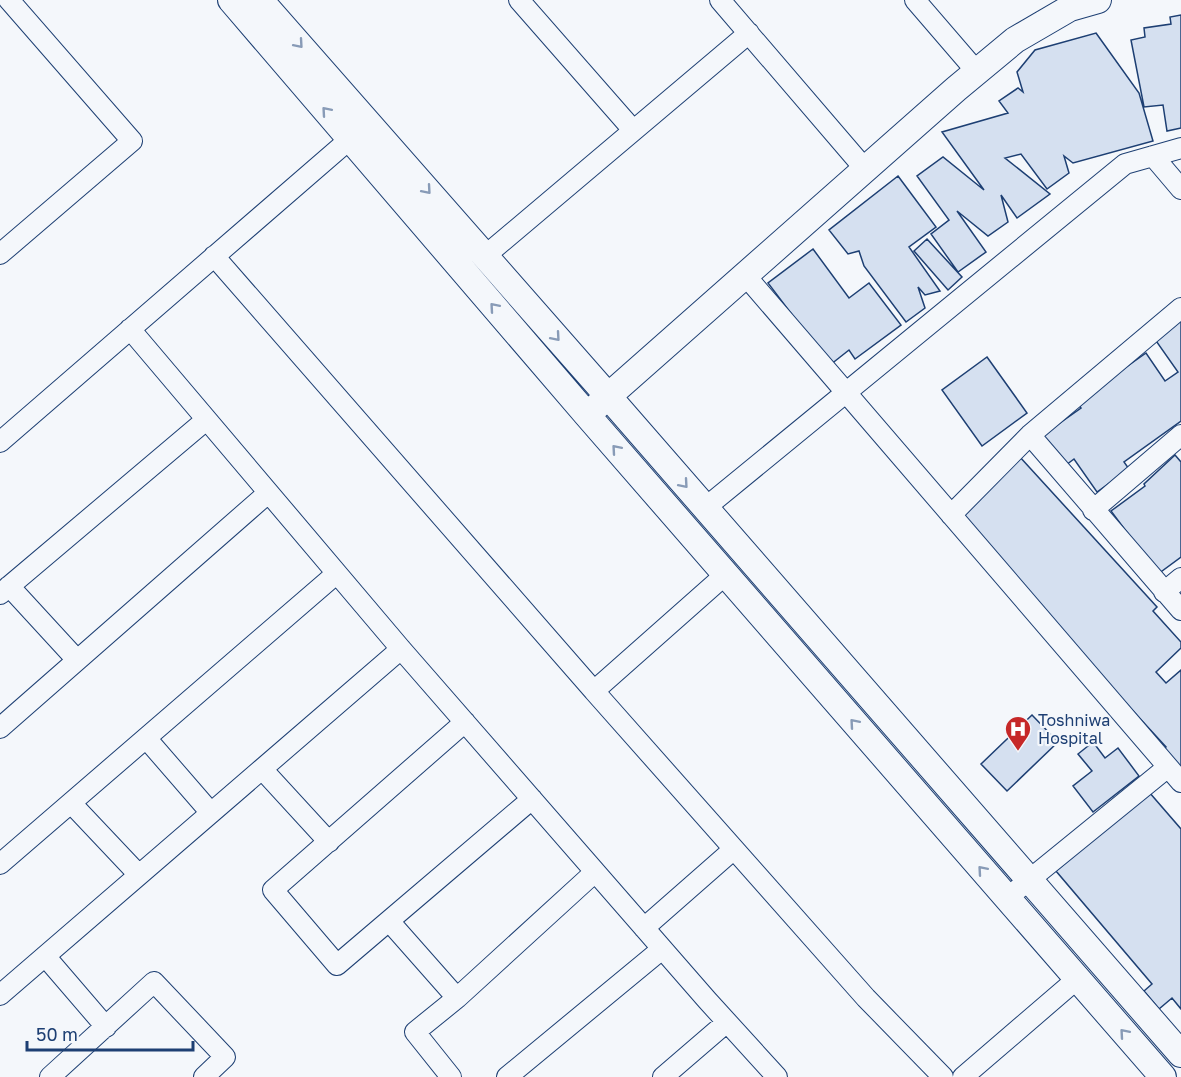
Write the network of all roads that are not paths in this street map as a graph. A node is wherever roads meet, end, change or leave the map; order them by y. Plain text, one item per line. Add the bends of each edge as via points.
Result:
1 (9, 0) edge
2 (231, 0) edge
3 (260, 0) edge
4 (519, 0) edge
5 (720, 0) edge
6 (915, 0) edge
7 (1098, 0) edge
8 (749, 33) junction
9 (977, 72) junction
10 (633, 130) junction
11 (350, 139) junction
12 (1181, 148) edge
13 (1153, 156) junction
14 (865, 169) junction
15 (1181, 189) edge
16 (0, 254) edge
17 (214, 256) junction
18 (485, 256) junction
19 (745, 275) junction
20 (1181, 308) edge
21 (130, 329) junction
22 (846, 393) junction
23 (608, 396) junction
24 (587, 415) junction
25 (206, 420) junction
26 (1030, 435) junction
27 (1181, 435) edge
28 (0, 442) edge
29 (268, 493) junction
30 (705, 508) junction
31 (1093, 510) junction
32 (951, 515) junction
33 (336, 574) junction
34 (725, 575) junction
35 (1181, 578) edge
36 (5, 590) edge
37 (1164, 592) junction
38 (1181, 610) edge
39 (401, 649) junction
40 (77, 660) junction
41 (594, 691) junction
42 (465, 722) junction
43 (1, 725) edge
44 (146, 738) junction
45 (262, 769) junction
46 (1175, 774) edge
47 (532, 799) junction
48 (71, 803) junction
49 (211, 813) junction
50 (329, 842) junction
51 (734, 849) junction
52 (0, 864) edge
53 (595, 872) junction
54 (140, 875) junction
55 (1030, 881) junction
56 (1007, 898) junction
57 (388, 921) junction
58 (644, 928) junction
59 (662, 949) junction
60 (45, 956) junction
61 (1077, 979) junction
62 (0, 995) edge
63 (457, 998) junction
64 (726, 1022) junction
65 (106, 1027) junction
66 (1181, 1054) edge
67 (50, 1077) edge
68 (204, 1077) edge
69 (451, 1077) edge
70 (507, 1077) edge
71 (663, 1077) edge
72 (777, 1077) edge
73 (943, 1077) edge
74 (963, 1077) edge
75 (1163, 1077) edge

1 - 16 street via 132,141
11 -> 2 street
3 -> 18 street
4 - 10 street
5 - 8 street
6 - 9 street
7 - 9 street via 1070,8 1015,40
8 - 10 street
8 - 14 street
9 - 14 street
10 - 18 street
11 - 17 street
24 -> 11 street
12 - 13 street
13 - 15 street
13 - 22 street via 1125,164
14 - 19 street
17 - 21 street
17 - 41 street
18 -> 23 street
19 - 22 street
19 - 23 street
20 - 26 street
21 - 25 street
21 - 28 street
22 - 30 street
22 - 32 street
23 - 24 street
23 -> 30 street
34 -> 24 street
25 - 29 street
25 - 36 street
26 - 31 street
26 - 32 street
27 - 31 street
29 - 33 street
29 - 40 street
30 - 55 street
31 - 37 street
32 - 46 street
33 - 39 street
33 - 44 street
34 - 41 street
56 -> 34 street
35 - 37 street
36 - 40 street
37 - 38 street
39 - 42 street
39 - 45 street
40 - 43 street
41 - 51 street
42 - 47 street
42 - 50 street
44 - 48 street
44 - 49 street
45 - 49 street
45 - 50 street
46 - 55 street
47 - 53 street
47 - 57 street
48 - 52 street
48 - 54 street
49 - 54 street
50 - 57 street via 273,890 338,965
51 - 58 street
51 - 73 street via 866,998
53 - 58 street
53 - 63 street
54 - 60 street
55 - 56 street
55 - 66 street
56 - 61 street
57 - 63 street
58 - 59 street
59 - 64 street
59 - 70 street
60 - 62 street
60 - 65 street
61 - 74 street
75 -> 61 street
63 - 69 street via 415,1032
64 - 71 street
64 - 72 street
65 - 67 street
65 - 68 street via 154,982 225,1057

